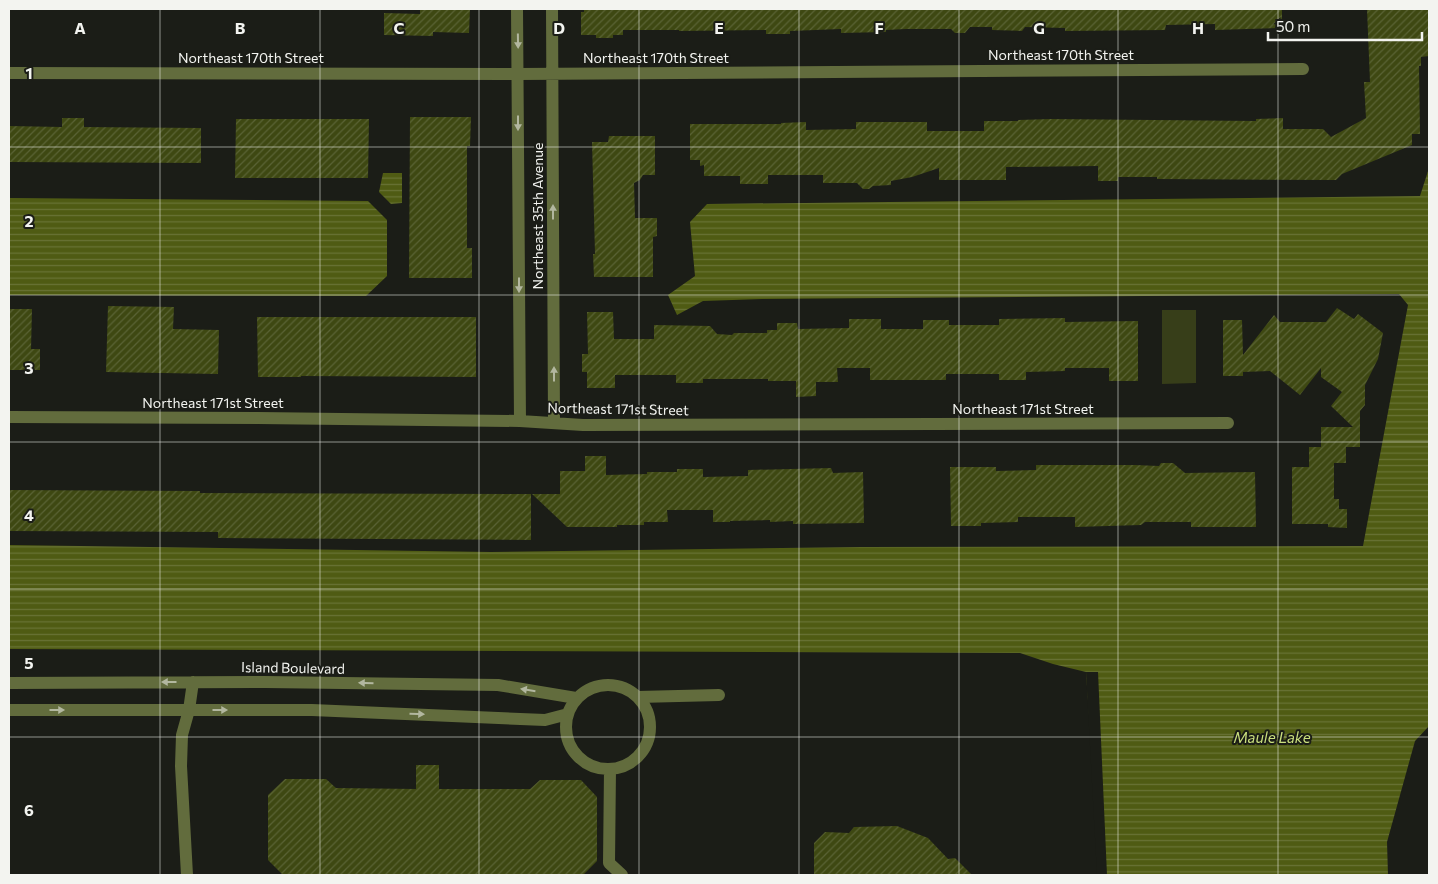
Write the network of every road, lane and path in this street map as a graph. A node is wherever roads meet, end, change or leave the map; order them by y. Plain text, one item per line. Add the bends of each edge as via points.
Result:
1 (517, 9) edge
2 (552, 9) edge
3 (1303, 69) dead end
4 (9, 73) edge
5 (518, 74) junction
6 (552, 74) junction
7 (9, 417) edge
8 (520, 421) junction
9 (554, 423) junction
10 (1228, 423) dead end
11 (193, 682) junction
12 (9, 683) edge
13 (719, 695) dead end
14 (638, 697) junction
15 (576, 698) junction
16 (9, 710) edge
17 (189, 710) junction
18 (568, 714) junction
19 (610, 769) junction
20 (188, 875) edge
21 (622, 875) edge

1 -> 5 street, Northeast 35th Avenue
2 - 6 street, Northeast 35th Avenue
3 - 6 street, Northeast 170th Street
4 - 5 street, Northeast 170th Street
5 - 6 street, Northeast 170th Street
5 -> 8 street, Northeast 35th Avenue
9 -> 6 street, Northeast 35th Avenue
7 - 8 street, Northeast 171st Street
8 - 9 street, Northeast 171st Street
9 - 10 street, Northeast 171st Street
11 -> 12 street, Island Boulevard
15 -> 11 street, Island Boulevard via 498,685
11 - 17 street
13 - 14 street
14 - 15 street via 628,689 601,685
14 - 19 street via 650,721 650,735 645,748 624,766
15 - 18 street
16 -> 17 street
17 -> 18 street via 312,710 545,720
17 - 20 street via 182,735 181,766
18 - 19 street via 566,738 573,751 583,762 596,768
19 - 21 street via 609,863

